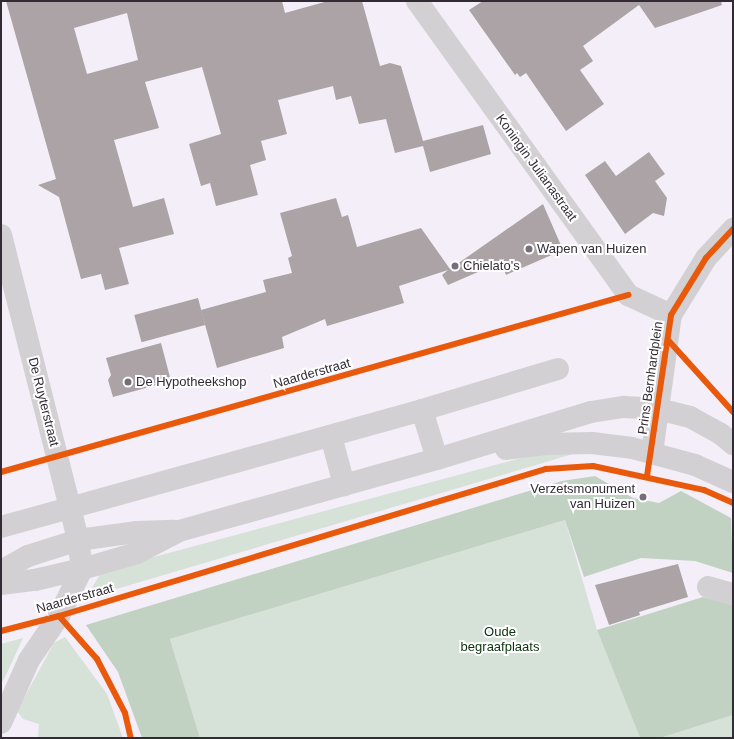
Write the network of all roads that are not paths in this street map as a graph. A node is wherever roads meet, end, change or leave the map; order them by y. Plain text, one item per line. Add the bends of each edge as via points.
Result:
1 (417, 1) edge
2 (733, 229) edge
3 (1, 235) edge
4 (671, 315) junction
5 (558, 369) dead end
6 (658, 409) junction
7 (422, 410) junction
8 (331, 436) junction
9 (733, 444) edge
10 (652, 453) junction
11 (437, 459) junction
12 (733, 482) edge
13 (344, 485) junction
14 (70, 509) junction
15 (1, 527) edge
16 (179, 531) junction
17 (78, 540) junction
18 (82, 569) junction
19 (1, 571) edge
20 (1, 584) edge
21 (708, 587) dead end
22 (733, 594) edge
23 (1, 723) edge

1 - 4 street, Koningin Julianastraat via 628,296
2 - 4 street, Prins Bernhardplein via 706,258
3 - 14 street, De Ruyterstraat
4 - 6 street, Prins Bernhardplein
5 - 7 street
6 - 9 street, Naarderstraat via 690,417 721,434
6 - 10 street, Prins Bernhardplein
6 - 11 street, Naarderstraat via 624,407 591,412
7 - 8 street
7 - 11 street
8 - 13 street
8 - 14 street
10 - 11 street, Naarderstraat via 592,443 544,444
10 - 12 street, Naarderstraat via 695,465
11 - 13 street, Naarderstraat
13 - 16 street, Naarderstraat
14 - 15 street
14 - 17 street, De Ruyterstraat
16 - 17 street, Naarderstraat via 137,532
16 - 18 street, Naarderstraat via 137,552
17 - 18 street, De Ruyterstraat
17 - 19 street, Naarderstraat via 28,556
18 - 20 street, Naarderstraat via 35,580
18 - 23 street, Naarderstraat via 59,616 29,660
21 - 22 street

